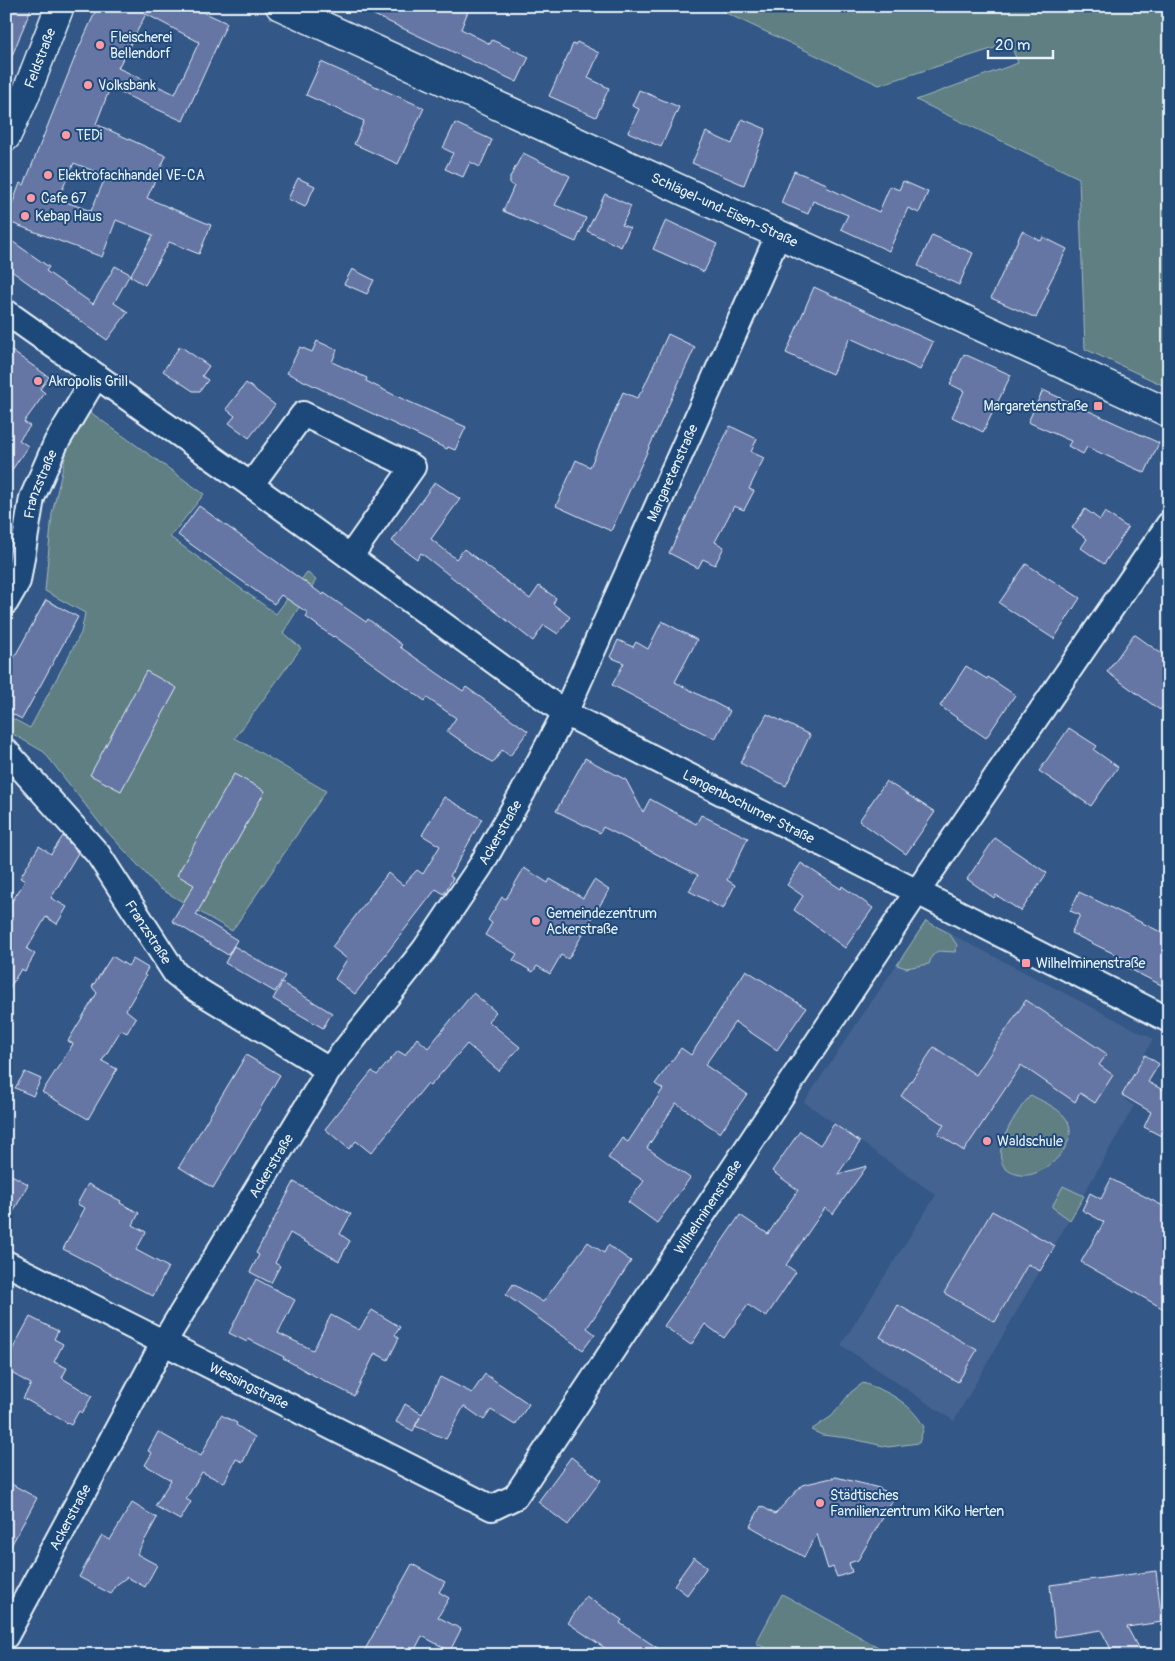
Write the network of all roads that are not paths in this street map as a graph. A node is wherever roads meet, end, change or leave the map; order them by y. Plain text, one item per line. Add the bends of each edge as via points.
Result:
1 (60, 6) edge
2 (280, 6) edge
3 (6, 137) edge
4 (779, 233) junction
5 (6, 312) edge
6 (96, 376) junction
7 (1169, 413) edge
8 (250, 485) junction
9 (1169, 524) edge
10 (350, 557) junction
11 (6, 602) edge
12 (565, 713) junction
13 (6, 751) edge
14 (918, 892) junction
15 (1169, 1020) edge
16 (329, 1070) junction
17 (6, 1263) edge
18 (164, 1342) junction
19 (492, 1508) joint
20 (6, 1636) edge

1 - 3 street, Feldstraße via 26,96
2 - 4 street, Schlägel-und-Eisen-Straße
4 - 7 street, Schlägel-und-Eisen-Straße
4 - 12 street, Margaretenstraße
5 - 6 street, Langenbochumer Straße
6 - 8 street, Langenbochumer Straße
6 - 11 street, Franzstraße via 56,443 32,498 18,581
8 - 10 street, Langenbochumer Straße
8 - 10 street via 303,414 413,467
9 - 14 street, Wilhelminenstraße
10 - 12 street, Langenbochumer Straße
12 - 14 street, Langenbochumer Straße
12 - 16 street, Ackerstraße via 480,867 424,950
13 - 16 street, Franzstraße via 98,854 175,973
14 - 15 street, Langenbochumer Straße
14 - 19 street, Wilhelminenstraße via 563,1429 515,1497
16 - 18 street, Ackerstraße
17 - 18 street, Wessingstraße
18 - 19 street, Wessingstraße
18 - 20 street, Ackerstraße

